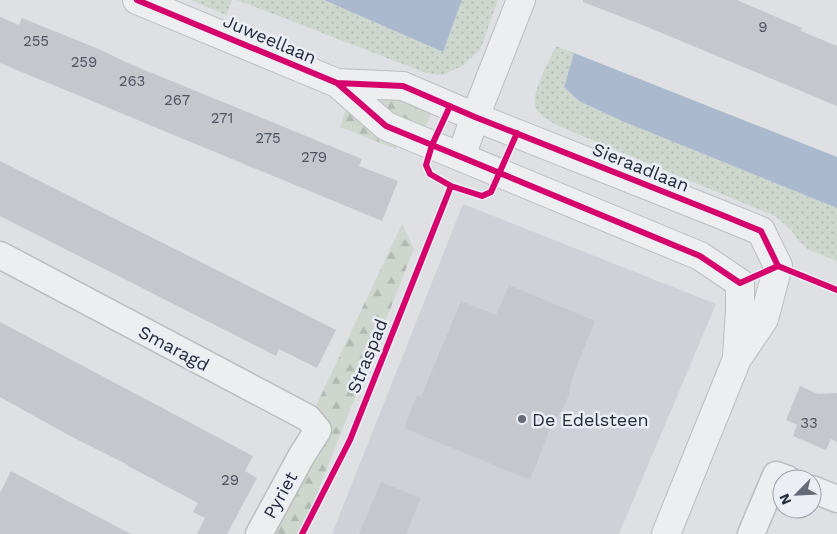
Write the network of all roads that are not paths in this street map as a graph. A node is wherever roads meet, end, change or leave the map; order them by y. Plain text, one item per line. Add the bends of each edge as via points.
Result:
1 (137, 0) edge
2 (521, 0) edge
3 (337, 83) junction
4 (475, 117) junction
5 (461, 157) junction
6 (0, 255) edge
7 (737, 359) junction
8 (302, 455) joint
9 (772, 485) edge
10 (822, 493) edge
11 (837, 499) edge
12 (259, 534) edge
13 (666, 534) edge
14 (752, 534) edge

1 - 3 street, Juweellaan
2 - 4 street
3 - 4 street, Juweellaan via 403,86
3 - 5 street, Juweellaan via 386,126
4 - 5 street
4 - 7 street, Sieraadlaan via 761,232 778,266 764,319
5 - 7 street, Sieraadlaan via 700,256 740,283
6 - 8 street, Smaragd via 308,418 318,430
7 - 13 street, Sieraadlaan
8 - 12 street, Pyriet
9 - 14 street
10 - 11 street

